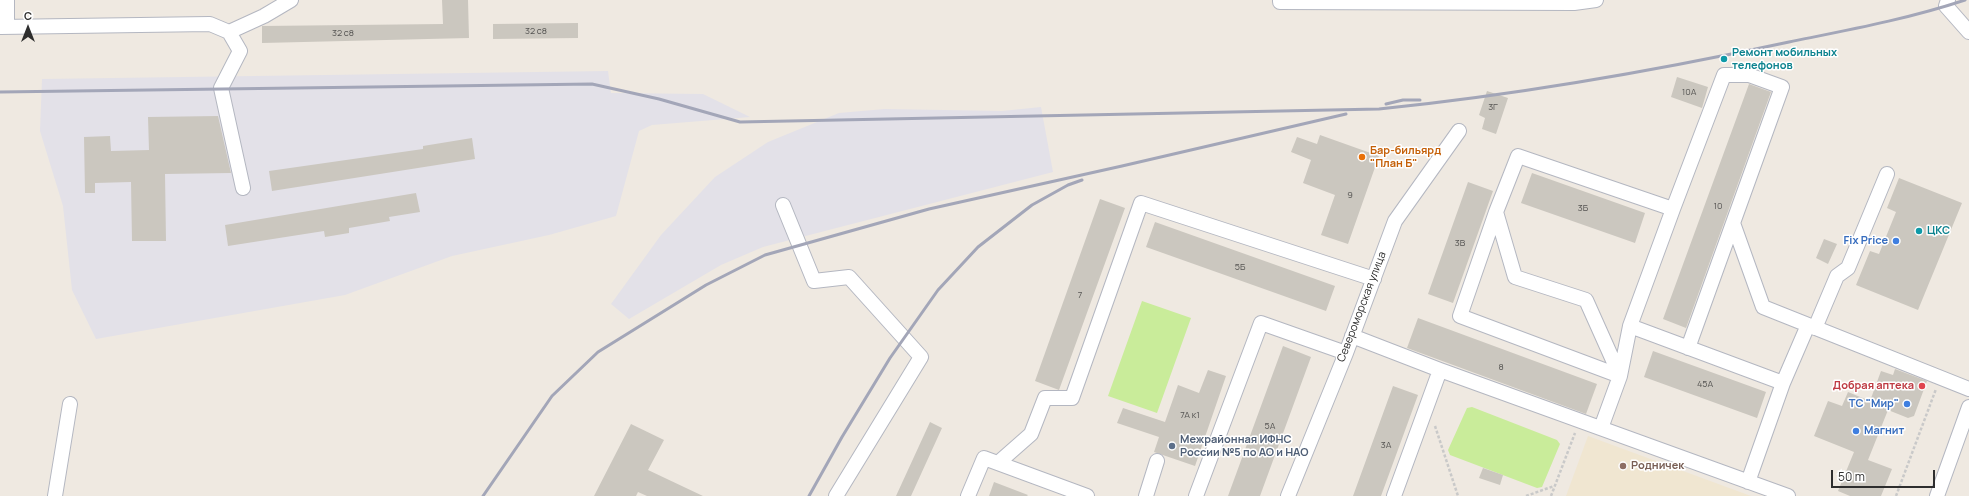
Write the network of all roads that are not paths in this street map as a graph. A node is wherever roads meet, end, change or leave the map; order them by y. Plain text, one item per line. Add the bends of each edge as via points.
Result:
1 (7, 0) edge
2 (291, 0) edge
3 (1280, 0) edge
4 (1596, 0) edge
5 (1948, 0) edge
6 (1574, 1) edge
7 (4, 27) edge
8 (229, 32) junction
9 (1969, 32) edge
10 (1459, 131) dead end
11 (1887, 174) dead end
12 (242, 188) dead end
13 (783, 205) dead end
14 (1673, 209) junction
15 (1496, 212) junction
16 (1733, 223) junction
17 (1374, 279) junction
18 (1630, 326) junction
19 (1811, 326) junction
20 (1352, 336) junction
21 (1688, 348) junction
22 (1346, 353) junction
23 (1440, 370) junction
24 (1620, 376) junction
25 (1783, 383) junction
26 (1969, 389) edge
27 (70, 404) dead end
28 (1969, 407) edge
29 (1601, 428) junction
30 (1157, 462) dead end
31 (998, 463) junction
32 (1748, 482) junction
33 (55, 496) edge
34 (836, 496) edge
35 (968, 496) edge
36 (1087, 496) edge
37 (1146, 496) edge
38 (1196, 496) edge
39 (1288, 496) edge
40 (1394, 496) edge
41 (1788, 496) edge
42 (1937, 496) edge

1 - 7 street
2 - 8 street
3 - 6 street
4 - 6 street
5 - 9 street via 1946,6
7 - 8 street via 210,24
8 - 12 street via 240,51 221,88
10 - 17 street, Североморская улица via 1395,221
11 - 19 street via 1848,268 1837,276
13 - 34 street via 814,281 849,277 921,357
14 - 15 street via 1518,156
14 - 16 street via 1724,75 1749,75 1782,87
14 - 18 street
15 - 24 street via 1515,277 1586,300
15 - 24 street via 1460,316
16 - 19 street via 1764,307
16 - 21 street
17 - 20 street, Североморская улица
17 - 31 street via 1141,203 1072,398 1045,398 1031,434
18 - 21 street
18 - 24 street
19 - 25 street
19 - 26 street
20 - 22 street, Североморская улица
20 - 23 street
21 - 25 street
22 - 38 street via 1261,323
22 - 39 street, Североморская улица
23 - 29 street
23 - 40 street
24 - 29 street
25 - 32 street
27 - 33 street
28 - 42 street
29 - 32 street
30 - 37 street
31 - 35 street via 984,458
31 - 36 street
32 - 41 street

